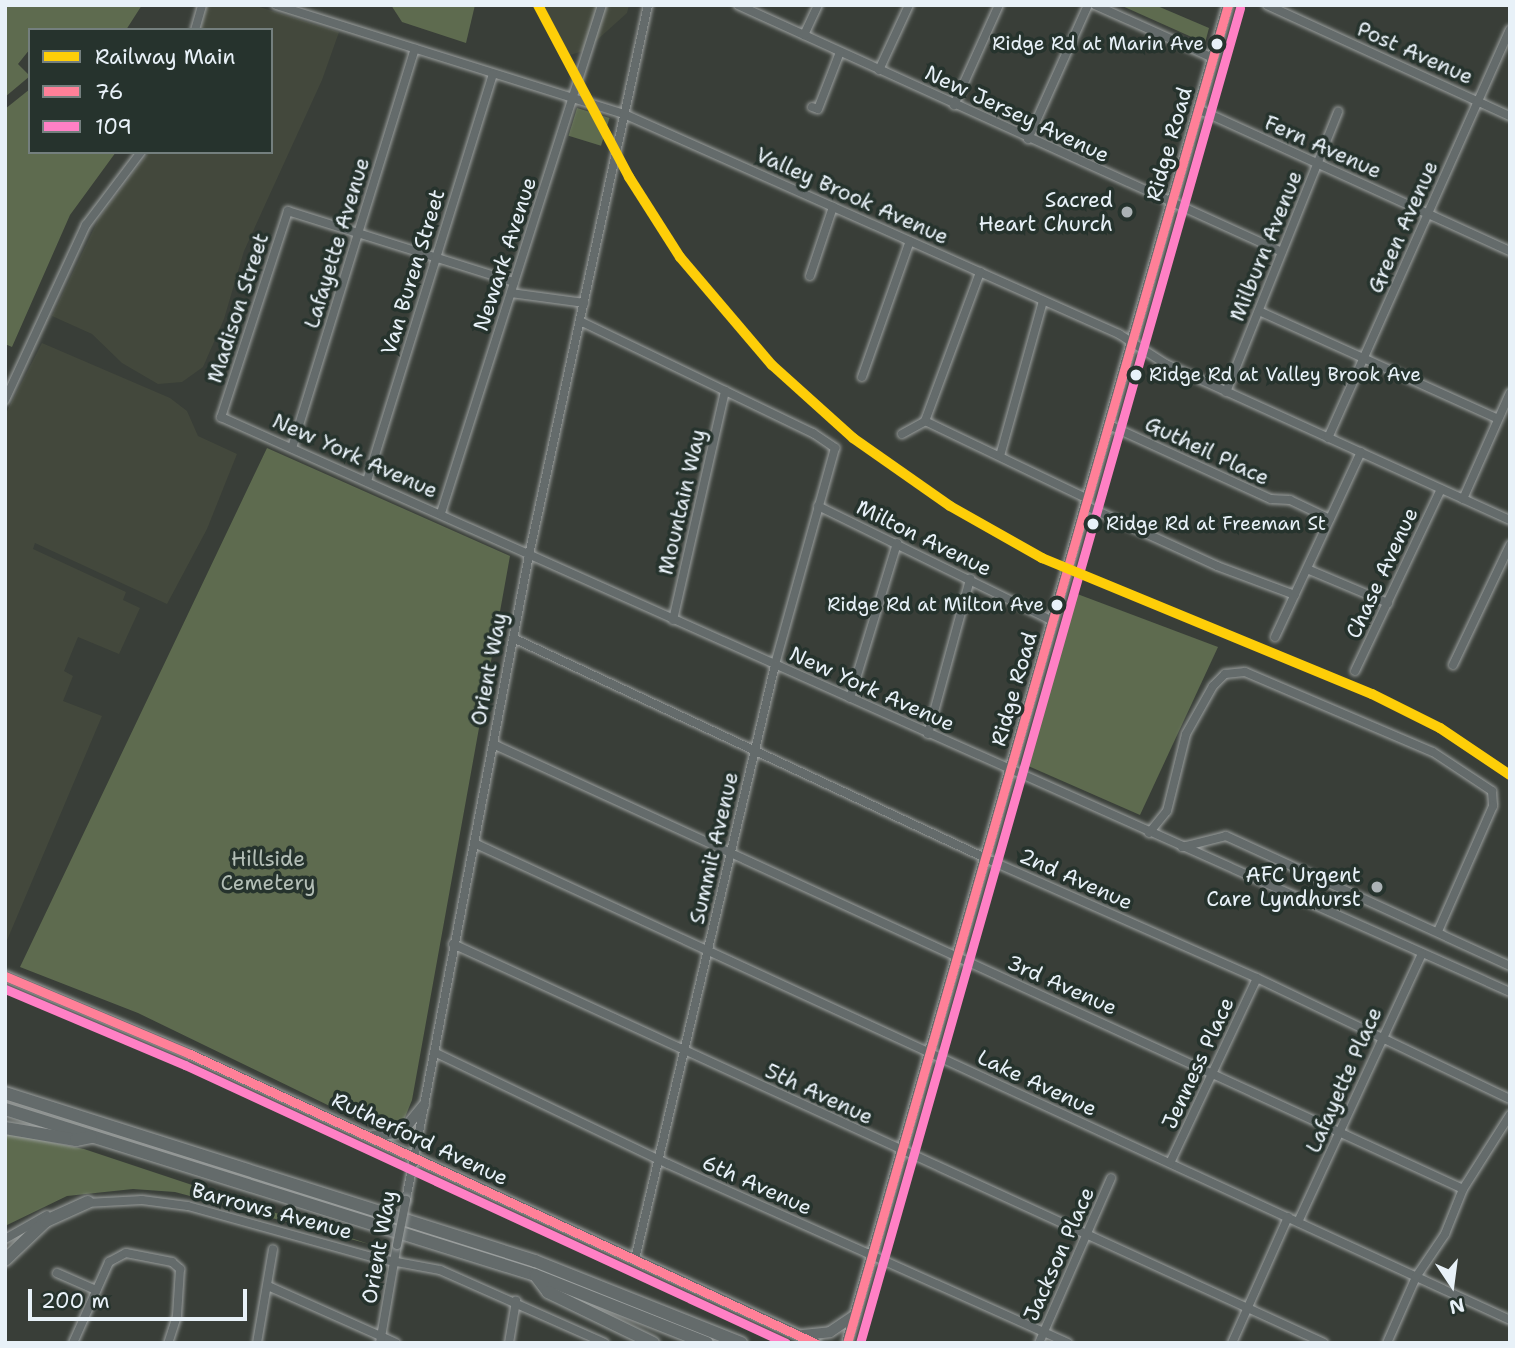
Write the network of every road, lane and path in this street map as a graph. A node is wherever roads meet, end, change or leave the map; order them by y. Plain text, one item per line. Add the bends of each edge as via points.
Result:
1 (202, 5) edge
2 (276, 5) edge
3 (602, 5) edge
4 (648, 5) edge
5 (738, 5) edge
6 (818, 5) edge
7 (909, 5) edge
8 (999, 5) edge
9 (1088, 5) edge
10 (1095, 5) edge
11 (1228, 5) edge
12 (1267, 5) edge
13 (196, 28) edge
14 (1510, 30) edge
15 (804, 35) junction
16 (415, 49) junction
17 (840, 52) junction
18 (1213, 58) junction
19 (880, 70) junction
20 (493, 74) junction
21 (573, 98) junction
22 (1478, 101) junction
23 (954, 105) junction
24 (812, 107) dead end
25 (1198, 109) junction
26 (1338, 112) dead end
27 (624, 114) junction
28 (1510, 116) edge
29 (1028, 139) junction
30 (139, 154) edge
31 (1318, 164) junction
32 (1171, 205) junction
33 (833, 207) junction
34 (1428, 214) junction
35 (359, 232) junction
36 (910, 241) junction
37 (1510, 251) edge
38 (1282, 252) junction
39 (437, 257) junction
40 (979, 272) junction
41 (810, 276) dead end
42 (514, 282) junction
43 (511, 293) junction
44 (1043, 301) junction
45 (584, 303) junction
46 (1259, 311) junction
47 (580, 321) junction
48 (1133, 341) junction
49 (1363, 358) junction
50 (862, 377) dead end
51 (725, 391) junction
52 (1226, 392) junction
53 (1510, 393) edge
54 (5, 400) edge
55 (221, 417) joint
56 (1498, 419) junction
57 (925, 421) junction
58 (1109, 425) junction
59 (902, 434) dead end
60 (1328, 438) junction
61 (292, 448) junction
62 (1361, 453) junction
63 (1000, 456) junction
64 (367, 481) junction
65 (1441, 489) junction
66 (1463, 499) junction
67 (1087, 503) junction
68 (817, 506) junction
69 (440, 513) junction
70 (1330, 519) junction
71 (1510, 520) edge
72 (897, 543) junction
73 (1510, 545) edge
74 (529, 555) junction
75 (1307, 569) junction
76 (970, 579) junction
77 (1295, 595) junction
78 (1388, 603) junction
79 (673, 620) junction
80 (1054, 621) junction
81 (1275, 637) dead end
82 (513, 638) junction
83 (775, 665) junction
84 (1453, 665) dead end
85 (1355, 671) dead end
86 (850, 698) junction
87 (928, 734) junction
88 (493, 744) junction
89 (755, 749) junction
90 (1011, 771) junction
91 (1150, 833) junction
92 (474, 843) junction
93 (1182, 847) junction
94 (731, 851) junction
95 (986, 858) junction
96 (1438, 931) junction
97 (453, 944) junction
98 (708, 951) junction
99 (1422, 954) junction
100 (959, 956) junction
101 (1510, 966) edge
102 (5, 976) edge
103 (1257, 978) junction
104 (1510, 992) edge
105 (1382, 1036) junction
106 (434, 1052) junction
107 (686, 1052) junction
108 (932, 1054) junction
109 (1213, 1072) junction
110 (5, 1093) edge
111 (1510, 1099) edge
112 (424, 1105) junction
113 (5, 1109) edge
114 (1510, 1115) edge
115 (5, 1128) edge
116 (1341, 1133) junction
117 (367, 1135) junction
118 (93, 1137) junction
119 (902, 1153) junction
120 (414, 1157) junction
121 (661, 1160) junction
122 (1170, 1163) junction
123 (1111, 1178) dead end
124 (1463, 1189) junction
125 (88, 1202) junction
126 (1288, 1217) junction
127 (1298, 1222) junction
128 (1087, 1233) junction
129 (5, 1239) edge
130 (273, 1250) dead end
131 (873, 1257) junction
132 (635, 1259) junction
133 (5, 1260) edge
134 (394, 1261) junction
135 (57, 1273) dead end
136 (535, 1275) junction
137 (1416, 1277) junction
138 (268, 1286) junction
139 (96, 1290) junction
140 (516, 1301) junction
141 (1247, 1307) junction
142 (855, 1315) junction
143 (1510, 1320) edge
144 (1044, 1331) junction
145 (800, 1336) junction
146 (381, 1340) edge
147 (73, 1343) edge
148 (168, 1343) edge
149 (257, 1343) edge
150 (396, 1343) edge
151 (509, 1343) edge
152 (605, 1343) edge
153 (653, 1343) edge
154 (707, 1343) edge
155 (741, 1343) edge
156 (816, 1343) edge
157 (847, 1343) edge
158 (1039, 1343) edge
159 (1068, 1343) edge
160 (1232, 1343) edge
161 (1324, 1343) edge
162 (1387, 1343) edge

1 - 13 street
2 - 16 street, Valley Brook Avenue
3 - 21 street, Newark Avenue
4 - 27 street, Orient Way
5 - 15 street, New Jersey Avenue
6 - 15 street
7 - 19 street
8 - 23 street
9 - 29 street
10 - 18 street
11 - 18 main road, Ridge Road
12 - 22 street, Post Avenue
14 - 22 street, Green Avenue
15 - 17 street, New Jersey Avenue
16 - 20 street, Valley Brook Avenue
16 - 35 street, Lafayette Avenue
17 - 19 street, New Jersey Avenue
17 - 24 street via 818,109
18 - 25 main road, Ridge Road
19 - 23 street, New Jersey Avenue
20 - 21 street, Valley Brook Avenue
20 - 39 street, Van Buren Street
21 - 27 street, Valley Brook Avenue
21 - 42 street, Newark Avenue
22 - 28 street, Post Avenue
22 - 34 street, Green Avenue
23 - 29 street, New Jersey Avenue
25 - 31 street, Fern Avenue
25 - 32 main road, Ridge Road
26 - 31 street, Milburn Avenue
27 - 33 street, Valley Brook Avenue
27 - 45 street, Orient Way
29 - 32 street, New Jersey Avenue
30 - 54 street via 86,225
31 - 34 street, Fern Avenue
31 - 38 street, Milburn Avenue
32 - 38 street, New Jersey Avenue
32 - 48 main road, Ridge Road
33 - 36 street, Valley Brook Avenue
33 - 41 street
34 - 37 street, Fern Avenue
34 - 49 street, Green Avenue
35 - 39 street
35 - 55 street, Madison Street via 288,211
35 - 61 street, Lafayette Avenue
36 - 40 street, Valley Brook Avenue
36 - 50 street
38 - 46 street, Milburn Avenue
39 - 42 street
39 - 64 street, Van Buren Street
40 - 44 street, Valley Brook Avenue
40 - 57 street
42 - 43 street, Newark Avenue
43 - 45 street
43 - 69 street, Newark Avenue
44 - 48 street, Valley Brook Avenue
44 - 63 street
45 - 47 street, Orient Way
46 - 49 street
46 - 52 street, Milburn Avenue
47 - 51 street
47 - 74 street, Orient Way
48 - 52 street, Valley Brook Avenue via 1166,364
48 - 58 main road, Ridge Road
49 - 56 street
49 - 60 street, Green Avenue
51 - 68 street, Summit Avenue via 835,448
51 - 79 street, Mountain Way
52 - 60 street, Valley Brook Avenue
53 - 56 street
55 - 61 street, New York Avenue
56 - 66 street
57 - 59 street
57 - 63 street
58 - 67 main road, Ridge Road
58 - 70 street, Gutheil Place via 1271,499 1290,499
60 - 62 street, Valley Brook Avenue
61 - 64 street, New York Avenue
62 - 65 street, Valley Brook Avenue
62 - 70 street
63 - 67 street
64 - 69 street, New York Avenue
65 - 66 street, Valley Brook Avenue
65 - 78 street, Chase Avenue
66 - 71 street, Valley Brook Avenue
67 - 77 street via 1217,566
67 - 80 main road, Ridge Road
68 - 72 street, Milton Avenue
68 - 83 street, Summit Avenue
69 - 74 street, New York Avenue
70 - 75 street
72 - 76 street, Milton Avenue
72 - 86 street
73 - 84 street
74 - 79 street, New York Avenue
74 - 82 street, Orient Way
75 - 77 street
75 - 78 street
76 - 80 street, Milton Avenue
76 - 87 street
77 - 81 street
78 - 85 street, Chase Avenue
79 - 83 street, New York Avenue
80 - 90 main road, Ridge Road
82 - 88 street, Orient Way
82 - 89 street, 2nd Avenue
83 - 86 street, New York Avenue
83 - 89 street, Summit Avenue
86 - 87 street, New York Avenue
87 - 90 street, New York Avenue
88 - 92 street, Orient Way
88 - 94 street, 3rd Avenue
89 - 94 street, Summit Avenue
89 - 95 street, 2nd Avenue
90 - 91 street, New York Avenue
90 - 95 main road, Ridge Road
91 - 93 street, New York Avenue
91 - 96 street via 1167,811 1186,734 1213,686 1225,674 1245,672 1433,752 1492,791 1493,806
92 - 97 street, Orient Way
92 - 98 street, Lake Avenue
93 - 96 street via 1226,836
93 - 99 street, New York Avenue
94 - 98 street, Summit Avenue
94 - 100 street, 3rd Avenue
95 - 100 main road, Ridge Road
95 - 103 street, 2nd Avenue
96 - 101 street
97 - 106 street, Orient Way
97 - 107 street, 5th Avenue
98 - 107 street, Summit Avenue
98 - 108 street, Lake Avenue
99 - 104 street, New York Avenue
99 - 105 street, Lafayette Place
100 - 108 main road, Ridge Road
100 - 109 street, 3rd Avenue
102 - 117 main road, Rutherford Avenue
103 - 105 street, 2nd Avenue
103 - 109 street, Jenness Place
105 - 111 street, 2nd Avenue
105 - 116 street, Lafayette Place
106 - 112 street, Orient Way
106 - 121 street, 6th Avenue
107 - 119 street, 5th Avenue
107 - 121 street, Summit Avenue
108 - 119 main road, Ridge Road
108 - 122 street, Lake Avenue
109 - 116 street, 3rd Avenue
109 - 122 street, Jenness Place
110 - 155 highway via 535,1261
112 - 117 main road via 402,1132
112 - 120 street, Orient Way
113 - 118 highway
114 - 124 street
115 - 118 highway via 76,1140
116 - 124 street, 3rd Avenue
116 - 127 street, Lafayette Place
117 - 120 main road, Rutherford Avenue
118 - 136 highway
119 - 128 street, 5th Avenue
119 - 131 main road, Ridge Road
120 - 132 main road, Rutherford Avenue
120 - 134 street, Orient Way, bridge
121 - 131 street, 6th Avenue
121 - 132 street, Summit Avenue
122 - 126 street, Lake Avenue
123 - 128 street, Jackson Place
124 - 137 street via 1452,1222
125 - 129 street, Barrows Avenue via 47,1215
125 - 133 highway via 47,1222
125 - 134 street, Barrows Avenue via 142,1200 188,1206
126 - 127 street, Lake Avenue
126 - 141 street
127 - 137 street, Lake Avenue
128 - 141 street, 5th Avenue
128 - 144 street, Jackson Place
130 - 138 street
131 - 142 main road, Ridge Road
131 - 144 street, 6th Avenue
132 - 145 main road, Rutherford Avenue
134 - 140 street, Barrows Avenue via 440,1270
134 - 146 street, Orient Way
135 - 139 street
136 - 153 highway via 548,1292
136 - 154 highway
137 - 143 street, Lake Avenue
137 - 162 street
138 - 146 street
138 - 149 street
139 - 147 street
139 - 148 street via 109,1262 118,1254 177,1265 182,1280
140 - 151 street
140 - 152 street, Barrows Avenue
141 - 160 street
141 - 161 street, 5th Avenue
142 - 145 main road via 830,1332
142 - 157 main road, Ridge Road
144 - 158 street, Jackson Place
144 - 159 street, 6th Avenue
145 - 156 main road, Rutherford Avenue
146 - 150 street

